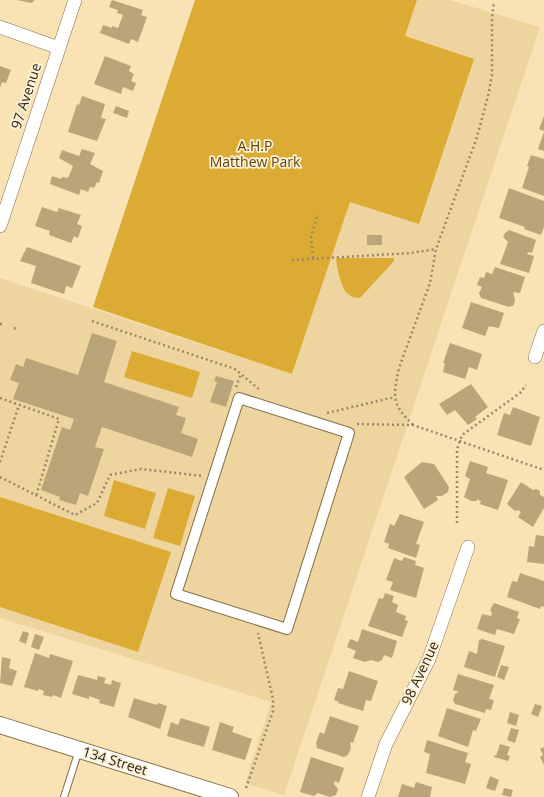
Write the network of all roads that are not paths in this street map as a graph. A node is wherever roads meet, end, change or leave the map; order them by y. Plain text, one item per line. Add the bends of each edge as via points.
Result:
1 (75, 0) edge
2 (0, 27) edge
3 (59, 48) junction
4 (0, 226) edge
5 (544, 331) edge
6 (535, 357) dead end
7 (468, 547) dead end
8 (255, 619) joint
9 (0, 725) edge
10 (78, 750) junction
11 (224, 796) edge
12 (64, 797) edge
13 (368, 797) edge

1 - 3 street, 97 Avenue
2 - 3 street
3 - 4 street, 97 Avenue
5 - 6 street
7 - 13 street, 98 Avenue via 429,659 386,744
8 - 8 street via 287,629 349,433 239,398 176,594
9 - 10 street, 134 Street
10 - 11 street, 134 Street
10 - 12 lane

